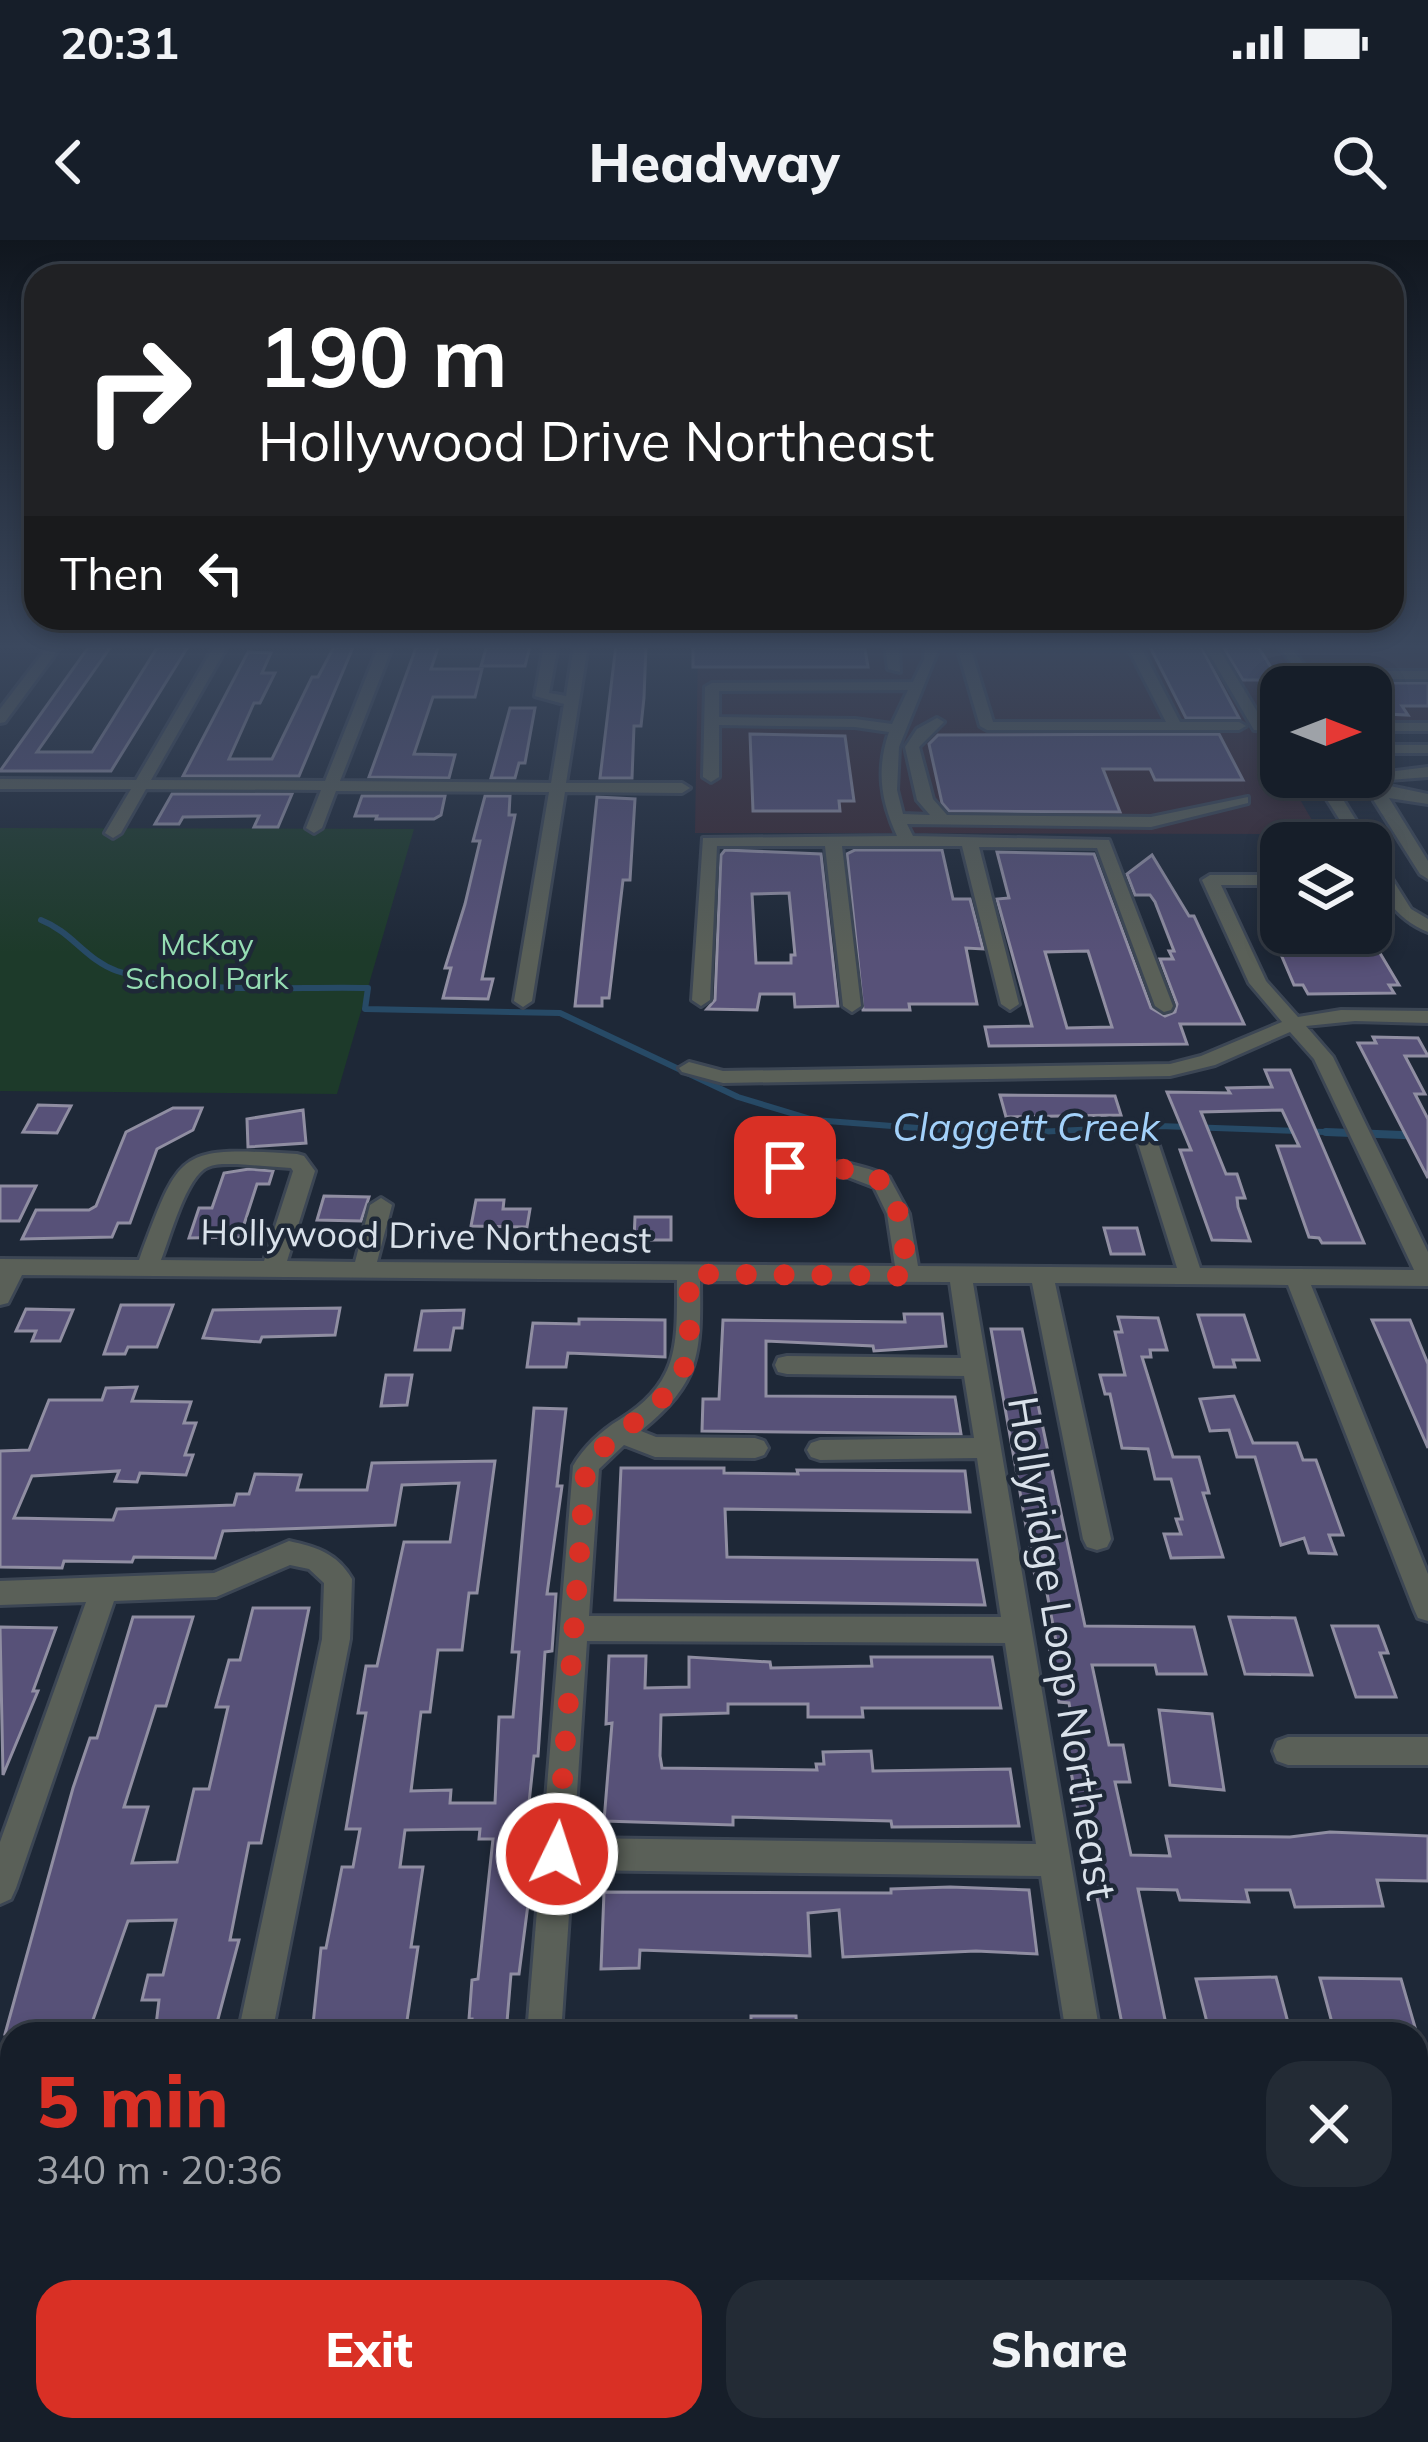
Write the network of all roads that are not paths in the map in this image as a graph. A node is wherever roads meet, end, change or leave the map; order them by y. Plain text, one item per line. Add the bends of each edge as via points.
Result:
1 (162, 748) edge
2 (346, 748) edge
3 (565, 748) edge
4 (712, 748) edge
5 (891, 748) edge
6 (913, 748) edge
7 (1392, 748) edge
8 (1428, 749) edge
9 (1428, 772) edge
10 (1392, 775) edge
11 (711, 777) dead end
12 (0, 784) edge
13 (140, 786) junction
14 (330, 788) junction
15 (559, 788) junction
16 (682, 788) dead end
17 (1392, 793) edge
18 (1382, 798) edge
19 (1428, 799) edge
20 (1242, 800) dead end
21 (896, 820) junction
22 (945, 822) junction
23 (314, 827) dead end
24 (113, 832) dead end
25 (907, 841) junction
26 (833, 842) junction
27 (969, 842) junction
28 (1428, 874) edge
29 (1260, 880) edge
30 (1392, 891) edge
31 (1428, 927) edge
32 (701, 1000) dead end
33 (524, 1001) dead end
34 (1010, 1004) dead end
35 (852, 1006) dead end
36 (1164, 1006) dead end
37 (1428, 1017) edge
38 (1296, 1023) junction
39 (689, 1068) dead end
40 (1147, 1140) dead end
41 (785, 1167) dead end
42 (381, 1205) dead end
43 (7, 1267) edge
44 (147, 1268) junction
45 (273, 1269) junction
46 (364, 1269) junction
47 (689, 1274) junction
48 (908, 1276) junction
49 (960, 1276) junction
50 (1042, 1276) junction
51 (1191, 1277) junction
52 (1297, 1277) junction
53 (1428, 1277) edge
54 (0, 1297) edge
55 (788, 1365) dead end
56 (974, 1366) junction
57 (617, 1432) junction
58 (755, 1448) dead end
59 (988, 1448) junction
60 (820, 1450) dead end
61 (1097, 1539) dead end
62 (0, 1593) edge
63 (103, 1593) junction
64 (1428, 1609) edge
65 (574, 1628) junction
66 (1017, 1630) junction
67 (1288, 1751) dead end
68 (1428, 1751) edge
69 (10, 1830) edge
70 (557, 1854) junction
71 (1055, 1860) junction
72 (0, 1888) edge
73 (257, 2022) edge
74 (545, 2022) edge
75 (1081, 2022) edge

1 - 13 street
2 - 14 street
3 - 15 street
4 - 11 street
5 - 21 street
6 - 22 street via 925,800
7 - 8 street
9 - 10 street
12 - 13 street
13 - 14 street
13 - 24 street
14 - 15 street
14 - 23 street
15 - 16 street
15 - 33 street
17 - 19 street
18 - 28 street
20 - 22 street via 1151,821
21 - 22 street
21 - 25 street
25 - 26 street
25 - 27 street
26 - 32 street via 709,842
26 - 35 street
27 - 34 street
27 - 36 street via 1103,843
29 - 38 street via 1210,880 1258,983
30 - 31 street
37 - 38 street
38 - 39 street via 1188,1068 723,1077
38 - 53 street via 1323,1057
40 - 51 street
41 - 48 street via 858,1171 889,1185
42 - 46 street
43 - 44 street, Hollywood Drive Northeast
43 - 54 street
44 - 45 street, Hollywood Drive Northeast
44 - 45 street via 195,1164 297,1161 304,1171
45 - 46 street, Hollywood Drive Northeast
46 - 47 street, Hollywood Drive Northeast
47 - 48 street, Hollywood Drive Northeast
47 - 57 street via 685,1366
48 - 49 street, Hollywood Drive Northeast
49 - 50 street, Hollywood Drive Northeast
49 - 56 street, Hollyridge Loop Northeast
50 - 51 street, Hollywood Drive Northeast
50 - 61 street
51 - 52 street, Hollywood Drive Northeast
52 - 53 street, Hollywood Drive Northeast
52 - 64 street
55 - 56 street
56 - 59 street, Hollyridge Loop Northeast
57 - 58 street via 655,1447
57 - 65 street via 586,1466
59 - 60 street
59 - 66 street, Hollyridge Loop Northeast
62 - 63 street
63 - 69 street
63 - 73 street via 216,1585 289,1553 317,1559 338,1580 336,1639
65 - 66 street
65 - 70 street
66 - 71 street, Hollyridge Loop Northeast
67 - 68 street
69 - 72 street
70 - 71 street
70 - 74 street
71 - 75 street, Hollyridge Loop Northeast

